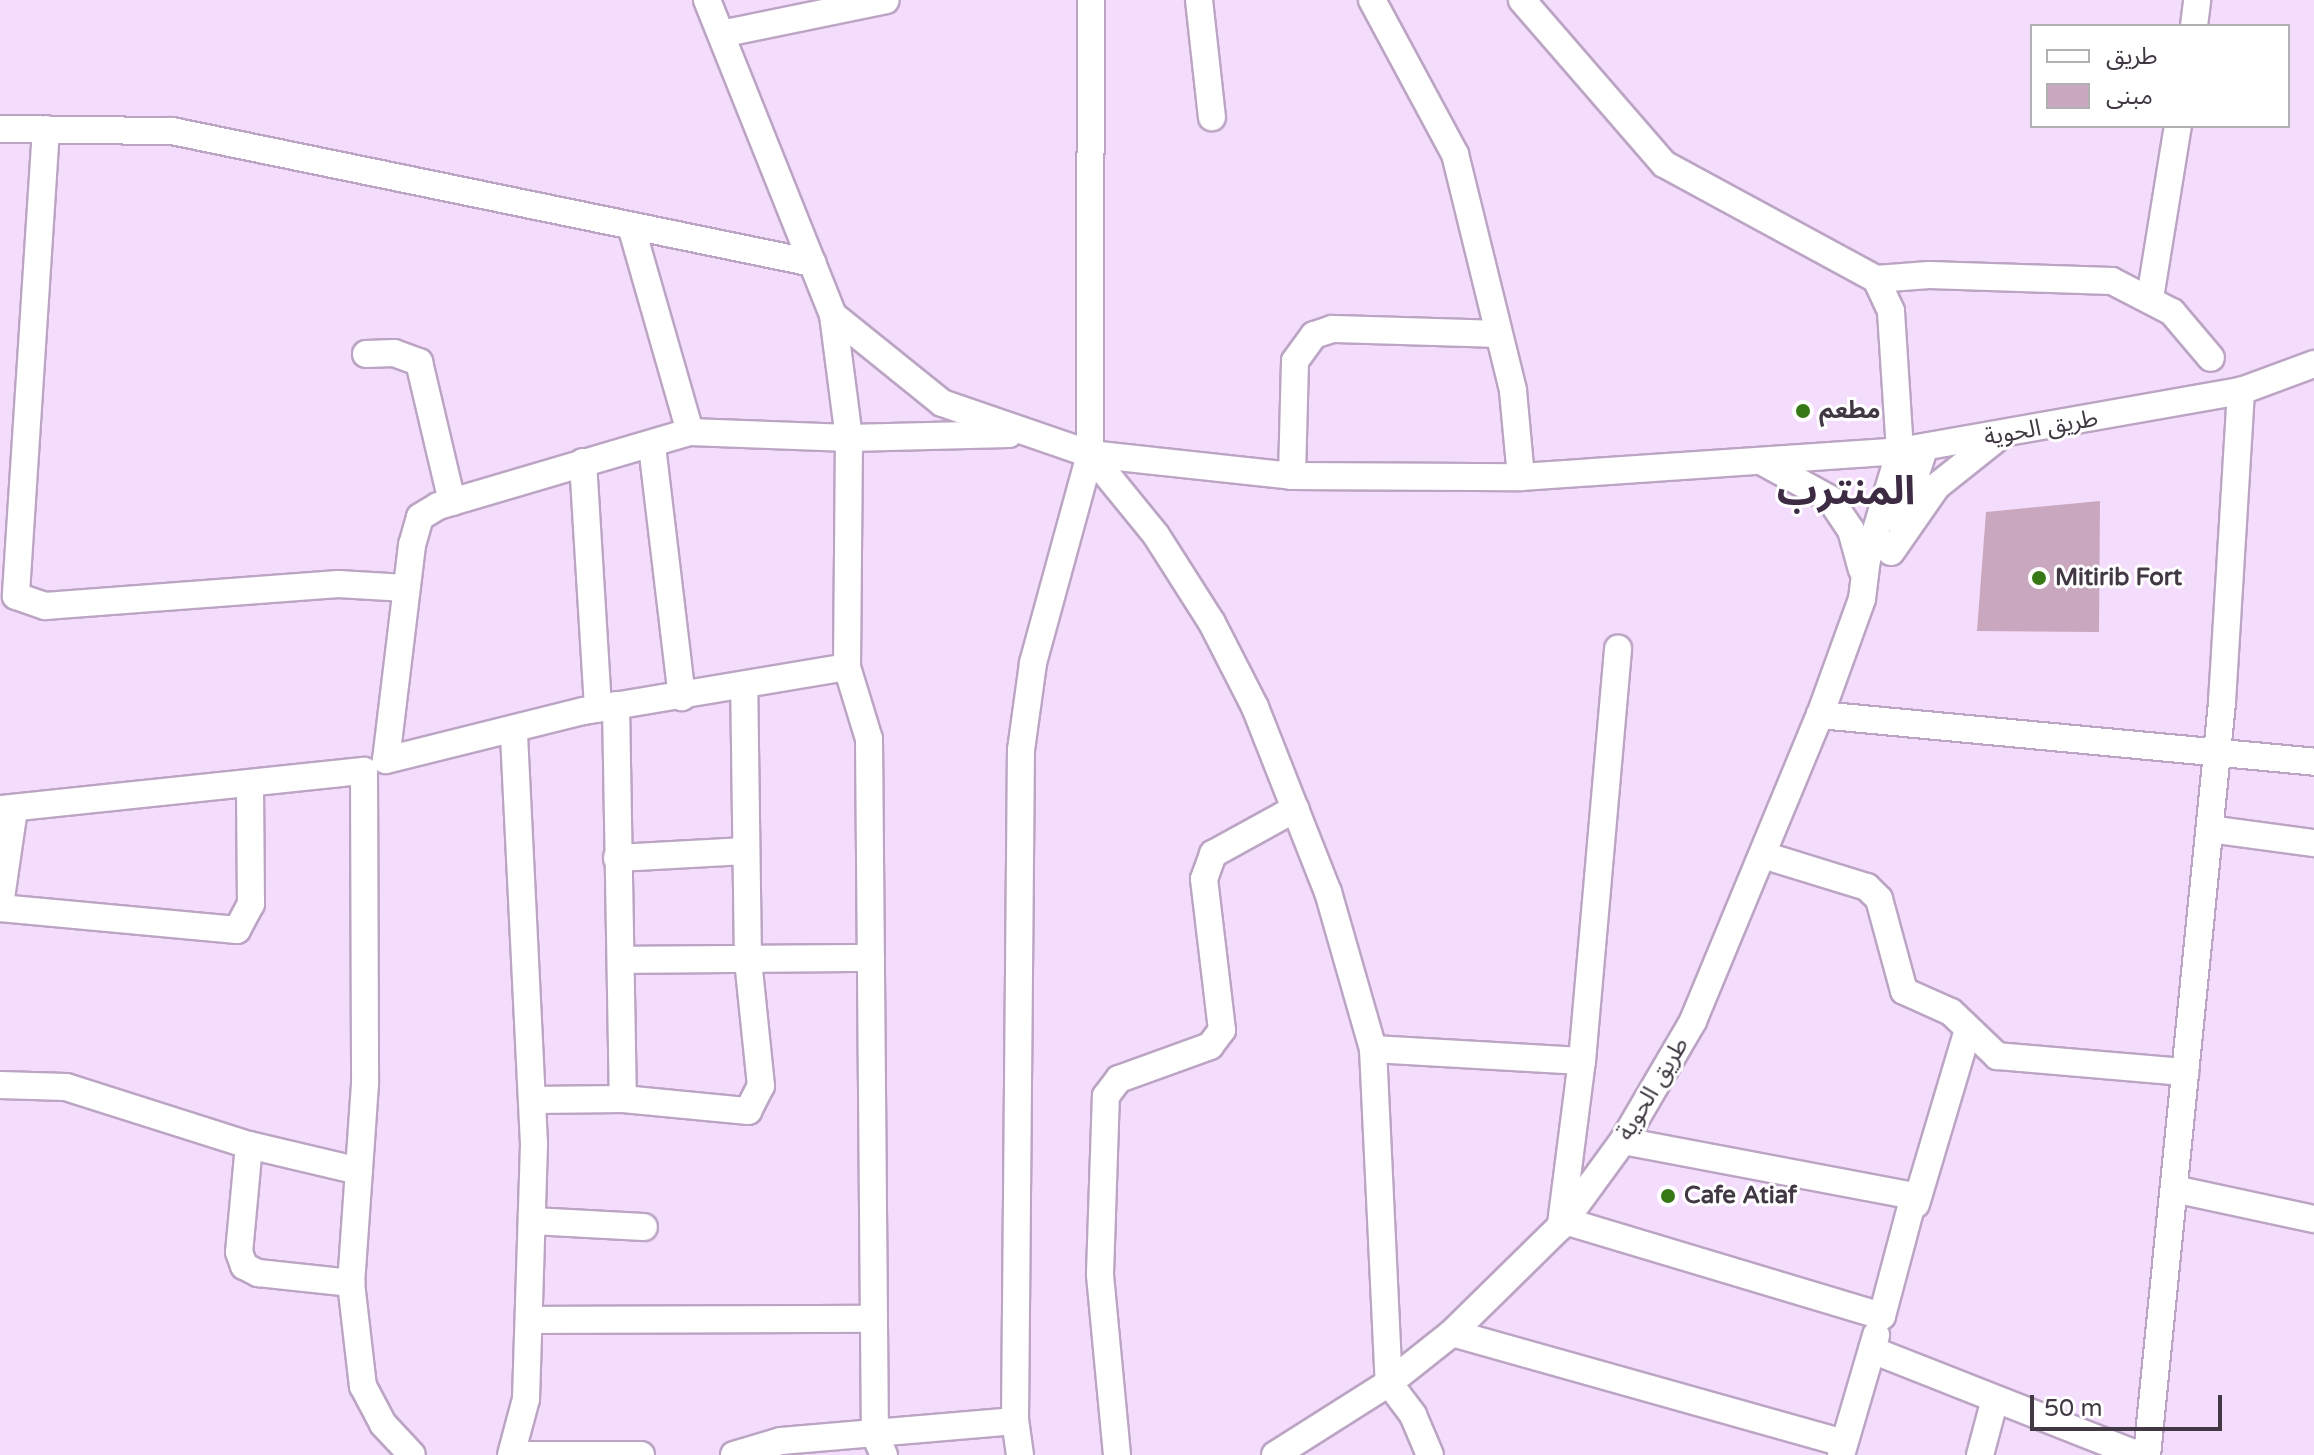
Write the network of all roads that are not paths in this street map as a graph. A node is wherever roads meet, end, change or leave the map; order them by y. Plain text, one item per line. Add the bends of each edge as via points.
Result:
1 (707, 0) edge
2 (886, 0) edge
3 (1091, 0) edge
4 (1199, 0) edge
5 (1372, 0) edge
6 (1522, 0) edge
7 (2197, 0) edge
8 (2194, 24) edge
9 (721, 34) junction
10 (1212, 117) dead end
11 (2178, 128) edge
12 (0, 129) edge
13 (46, 129) junction
14 (631, 226) junction
15 (813, 263) junction
16 (1876, 279) junction
17 (2150, 298) junction
18 (833, 315) junction
19 (1496, 334) junction
20 (366, 354) dead end
21 (2211, 358) dead end
22 (2314, 364) edge
23 (2241, 391) junction
24 (690, 432) junction
25 (1022, 434) junction
26 (2002, 435) junction
27 (849, 438) junction
28 (652, 446) junction
29 (1912, 450) junction
30 (1090, 454) junction
31 (1759, 461) junction
32 (583, 462) junction
33 (1292, 476) junction
34 (1521, 477) junction
35 (452, 502) junction
36 (1891, 552) junction
37 (406, 588) junction
38 (1863, 589) junction
39 (1618, 649) dead end
40 (847, 667) junction
41 (744, 686) junction
42 (682, 697) junction
43 (607, 707) junction
44 (1820, 715) junction
45 (514, 731) junction
46 (2217, 753) junction
47 (2314, 762) edge
48 (375, 765) junction
49 (250, 784) junction
50 (7, 809) edge
51 (1295, 809) junction
52 (2210, 829) junction
53 (2314, 843) edge
54 (746, 851) junction
55 (1763, 855) junction
56 (617, 858) junction
57 (0, 907) edge
58 (871, 958) junction
59 (622, 960) junction
60 (748, 961) junction
61 (1968, 1030) junction
62 (1373, 1049) junction
63 (1582, 1061) junction
64 (2185, 1072) junction
65 (0, 1085) edge
66 (623, 1099) junction
67 (532, 1100) junction
68 (1623, 1141) junction
69 (249, 1145) junction
70 (359, 1171) junction
71 (2174, 1189) junction
72 (1916, 1204) junction
73 (2314, 1219) edge
74 (532, 1221) junction
75 (1562, 1224) junction
76 (644, 1227) dead end
77 (351, 1283) junction
78 (1882, 1316) junction
79 (874, 1319) junction
80 (529, 1320) junction
81 (1452, 1333) junction
82 (1872, 1350) junction
83 (1389, 1383) junction
84 (1995, 1399) junction
85 (1015, 1421) junction
86 (879, 1445) edge
87 (1843, 1449) edge
88 (412, 1455) edge
89 (511, 1455) edge
90 (518, 1455) edge
91 (641, 1455) edge
92 (734, 1455) edge
93 (1020, 1455) edge
94 (1117, 1455) edge
95 (1275, 1455) edge
96 (1430, 1455) edge
97 (1980, 1455) edge
98 (2138, 1455) edge
99 (2147, 1455) edge

1 - 9 street
2 - 9 street
3 - 30 street
4 - 10 street
5 - 19 street via 1455,154
6 - 16 street via 1664,164
7 - 8 street
9 - 15 street
11 - 17 street
12 - 13 street
13 - 14 street via 172,131
13 - 37 street via 16,596 45,606 338,584
14 - 15 street
14 - 24 street
15 - 18 street
16 - 17 street via 1929,275 2112,281
16 - 29 street via 1891,311
17 - 21 street
18 - 25 street via 942,403
18 - 27 street
19 - 33 street via 1332,329 1314,335 1295,361
19 - 34 street via 1513,391
20 - 35 street via 394,353 419,362
22 - 23 street, طريق الحوية
23 - 26 street, طريق الحوية
23 - 46 street
24 - 27 street
24 - 28 street
25 - 27 street
25 - 30 street
26 - 29 street, طريق الحوية
26 - 36 street via 1937,486
27 - 40 street
28 - 32 street
28 - 42 street
29 - 31 street
29 - 36 street, طريق الحوية
29 - 38 street, طريق الحوية
30 - 33 street
30 - 51 street via 1156,535 1212,623 1255,707
30 - 85 street via 1033,663 1021,750
31 - 34 street
31 - 38 street via 1830,499 1851,530
32 - 35 street
32 - 43 street
33 - 34 street
35 - 37 street via 420,517
36 - 38 street, طريق الحوية
37 - 48 street
38 - 44 street, طريق الحوية
39 - 63 street
40 - 41 street
40 - 58 street via 869,739
41 - 42 street
41 - 54 street
42 - 43 street
43 - 45 street
43 - 56 street
44 - 46 street
44 - 55 street, طريق الحوية
45 - 48 street
45 - 67 street
46 - 47 street
46 - 52 street
48 - 49 street
48 - 70 street
49 - 50 street
49 - 57 street via 251,904 237,930
50 - 57 street
51 - 62 street via 1328,892
51 - 94 street via 1213,854 1204,879 1222,1030 1210,1046 1119,1079 1106,1096 1100,1274
52 - 53 street
52 - 64 street
54 - 56 street
54 - 60 street
55 - 61 street via 1867,887 1879,899 1904,991 1951,1012
55 - 68 street, طريق الحوية via 1693,1021
56 - 59 street
58 - 60 street
58 - 79 street
59 - 60 street
59 - 66 street
60 - 66 street via 761,1086 748,1111
61 - 64 street via 1997,1056
61 - 72 street
62 - 63 street
62 - 83 street
63 - 75 street
64 - 71 street
65 - 69 street via 66,1087
66 - 67 street
67 - 74 street
68 - 72 street via 1914,1196
68 - 75 street, طريق الحوية
69 - 70 street
69 - 77 street via 239,1252 244,1266 258,1273
70 - 77 street
71 - 73 street
71 - 99 street
72 - 78 street
74 - 76 street
74 - 80 street
75 - 78 street
75 - 81 street, طريق الحوية
77 - 88 street via 363,1386 383,1424
78 - 82 street
79 - 80 street via 796,1324 774,1315
79 - 86 street
80 - 89 street via 526,1399
81 - 83 street, طريق الحوية
81 - 87 street
82 - 84 street
82 - 87 street
83 - 95 street, طريق الحوية
83 - 96 street via 1413,1415
84 - 97 street
84 - 98 street
85 - 86 street
85 - 93 street
86 - 92 street via 781,1441
90 - 91 street

